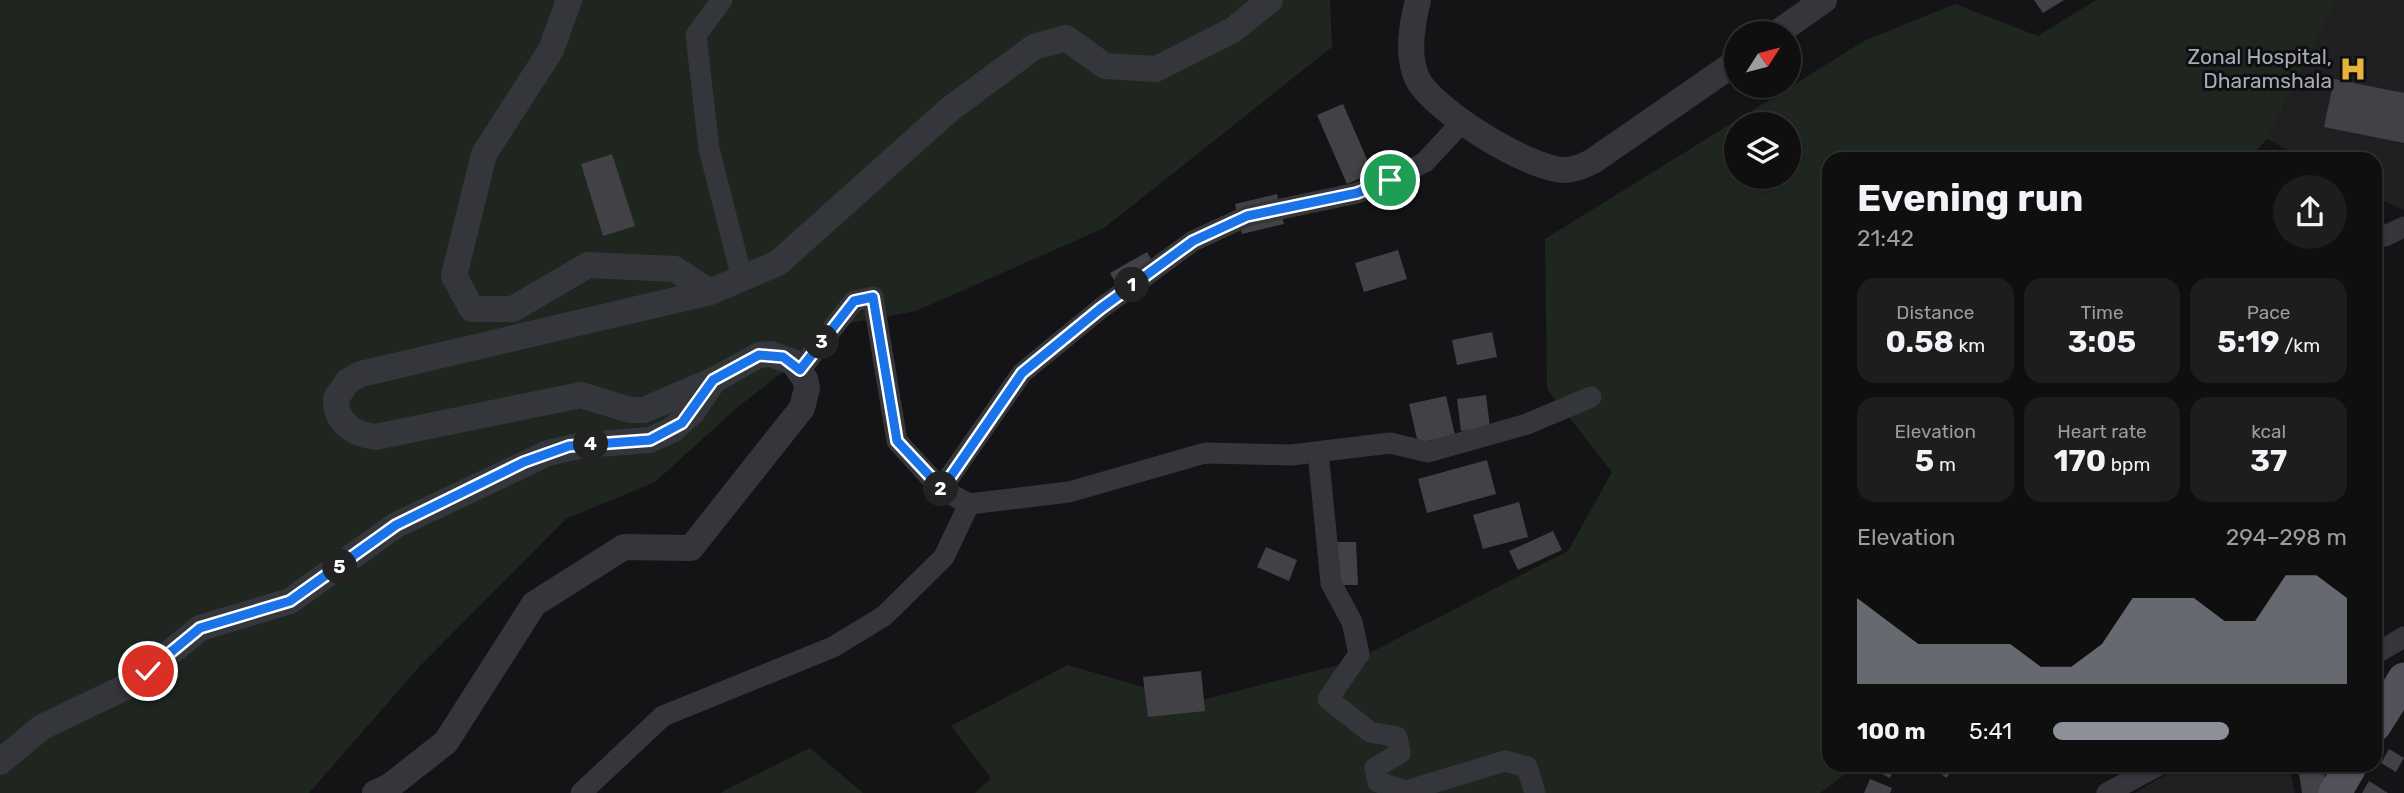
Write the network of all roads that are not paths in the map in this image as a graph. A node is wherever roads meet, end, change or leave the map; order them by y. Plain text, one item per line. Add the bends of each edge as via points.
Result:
1 (569, 0) edge
2 (722, 0) edge
3 (1269, 0) edge
4 (1418, 0) edge
5 (1824, 0) edge
6 (1794, 21) edge
7 (1724, 70) edge
8 (1462, 122) junction
9 (2404, 227) edge
10 (2382, 234) edge
11 (742, 278) junction
12 (710, 292) junction
13 (800, 370) junction
14 (713, 380) junction
15 (1591, 397) dead end
16 (1318, 452) junction
17 (942, 489) junction
18 (969, 504) junction
19 (2404, 637) edge
20 (2382, 650) edge
21 (2404, 679) edge
22 (2382, 714) edge
23 (0, 762) edge
24 (2146, 772) edge
25 (2347, 772) edge
26 (409, 783) edge
27 (375, 793) edge
28 (581, 793) edge
29 (1535, 793) edge
30 (2107, 793) edge
31 (2335, 793) edge

1 - 12 street via 551,50 484,154 454,276 472,309 513,309 588,265 675,270
2 - 11 street via 696,35 709,149
3 - 11 street via 1233,30 1156,69 1105,66 1066,38 1034,47 950,109 778,263
4 - 8 street via 1414,70 1436,102
5 - 6 street
7 - 8 street via 1604,154 1573,169 1540,164
8 - 17 street via 1425,162 1390,180 1357,193 1247,216 1193,241 1022,373
9 - 10 street
11 - 12 street
12 - 14 street via 361,374 339,391 335,407 354,431 386,437 581,395 644,410
13 - 14 street via 783,357 759,355
13 - 17 street via 854,301 873,297 897,441
13 - 26 street via 807,388 802,408 691,548 624,547 534,604 446,742
14 - 23 street via 693,411 672,430 650,440 569,446 548,453 396,525 290,601 193,632 132,684 43,727
15 - 16 street via 1527,424 1428,452 1390,443
16 - 18 street via 1205,453 1069,492
16 - 29 street via 1331,583 1352,622 1359,654 1328,699 1370,732 1397,737 1399,753 1375,768 1378,782 1406,791 1505,761 1527,767
17 - 18 street
18 - 28 street via 944,557 884,616 833,647 663,716
19 - 20 street
21 - 22 main road
24 - 30 street
25 - 31 main road
26 - 27 street

